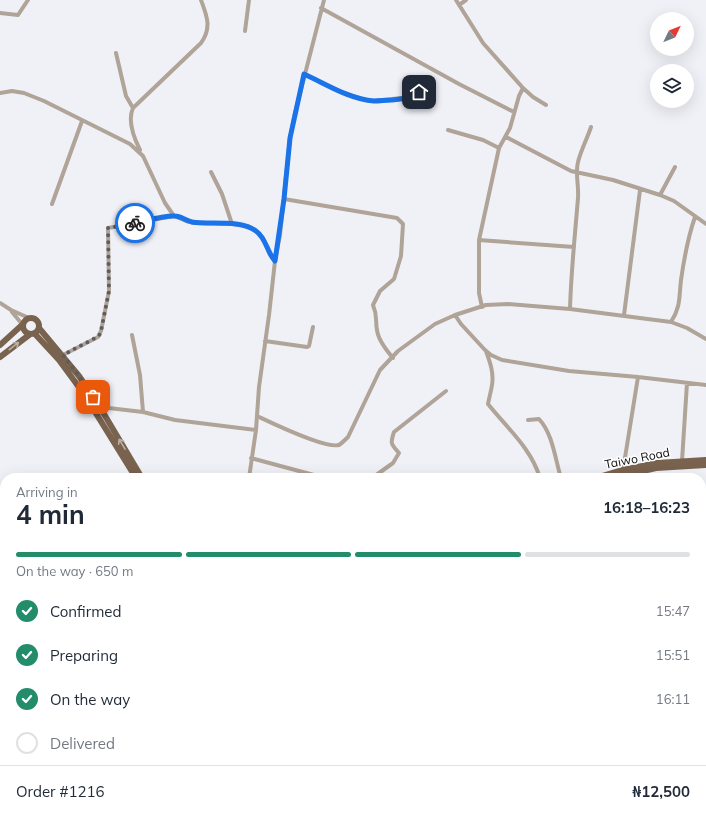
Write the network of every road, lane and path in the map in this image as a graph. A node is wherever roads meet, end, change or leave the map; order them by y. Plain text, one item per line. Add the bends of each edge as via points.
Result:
1 (28, 0) edge
2 (201, 0) edge
3 (249, 0) edge
4 (324, 0) edge
5 (456, 0) edge
6 (466, 0) edge
7 (459, 5) junction
8 (321, 8) junction
9 (0, 13) edge
10 (245, 31) dead end
11 (116, 53) dead end
12 (304, 74) junction
13 (523, 88) junction
14 (0, 92) edge
15 (419, 92) dead end
16 (546, 105) dead end
17 (133, 108) junction
18 (514, 112) junction
19 (82, 121) junction
20 (591, 127) dead end
21 (448, 130) dead end
22 (506, 137) junction
23 (135, 141) junction
24 (130, 144) junction
25 (499, 148) junction
26 (143, 156) junction
27 (675, 167) dead end
28 (211, 172) dead end
29 (576, 172) junction
30 (640, 190) junction
31 (660, 195) junction
32 (284, 199) junction
33 (52, 204) dead end
34 (174, 216) junction
35 (694, 217) junction
36 (232, 224) junction
37 (706, 224) edge
38 (479, 240) junction
39 (574, 247) junction
40 (275, 261) junction
41 (0, 303) edge
42 (482, 306) junction
43 (570, 309) junction
44 (11, 310) junction
45 (455, 315) junction
46 (624, 315) junction
47 (29, 318) junction
48 (672, 322) junction
49 (22, 325) junction
50 (313, 327) dead end
51 (39, 328) junction
52 (32, 334) junction
53 (132, 335) dead end
54 (706, 339) edge
55 (265, 341) junction
56 (0, 346) edge
57 (485, 350) junction
58 (63, 355) junction
59 (0, 357) edge
60 (393, 358) junction
61 (638, 377) junction
62 (687, 383) junction
63 (706, 385) edge
64 (446, 391) dead end
65 (100, 407) junction
66 (143, 412) junction
67 (258, 416) junction
68 (528, 420) dead end
69 (256, 430) junction
70 (251, 458) junction
71 (706, 460) edge
72 (682, 461) junction
73 (706, 465) edge
74 (623, 470) junction
75 (133, 473) edge
76 (139, 473) edge
77 (250, 473) edge
78 (304, 473) edge
79 (379, 473) edge
80 (538, 473) edge
81 (560, 473) edge
82 (613, 473) edge
83 (634, 473) edge

1 - 9 street via 18,15
2 - 17 street via 208,26 206,37
3 - 10 street
4 - 8 street
5 - 7 street
6 - 7 street
7 - 13 street via 483,43
8 - 12 street
8 - 18 street
11 - 17 street via 126,96
12 - 15 street via 339,91 373,101 400,99
12 - 32 street via 290,138
13 - 16 street
13 - 18 street
14 - 19 street via 24,93
17 - 23 street via 130,114
18 - 22 street
19 - 24 street
19 - 33 street
20 - 29 street
21 - 25 street via 483,140
22 - 25 street
22 - 29 street
23 - 24 street
23 - 26 street
24 - 26 street
25 - 38 street
26 - 34 street via 165,203
27 - 31 street
28 - 36 street
29 - 30 street via 614,180
29 - 39 street via 579,186
30 - 31 street
30 - 46 street
31 - 35 street via 674,201
32 - 40 street
32 - 60 street via 397,218 403,224 401,256 394,279 380,292 373,306 377,314 376,331
34 - 36 street via 186,221
34 - 58 street via 108,228 109,291 101,331 98,337
35 - 37 street
35 - 48 street via 681,281 680,303
36 - 40 street via 248,226 256,231 263,238
38 - 39 street
38 - 42 street
39 - 43 street
40 - 55 street
41 - 44 street
42 - 43 street via 508,304
42 - 45 street
43 - 46 street
44 - 47 street
44 - 49 street
45 - 57 street
45 - 60 street via 435,324 398,351
46 - 48 street
47 - 49 main road
47 - 51 main road via 36,320
48 - 54 street
49 - 52 main road via 24,331
49 - 56 main road
50 - 55 street via 307,347
51 - 52 main road
51 - 58 main road
59 -> 52 main road
52 - 75 main road via 59,360 84,394
53 - 66 street via 140,375
55 - 67 street
57 - 61 street via 502,360 569,371
57 - 80 street via 492,370 488,404 523,444
58 - 65 main road
60 - 67 street via 380,370 348,437 338,445 313,440
61 - 62 street
61 - 74 street
62 - 63 street
62 - 72 street
64 - 79 street via 394,432 391,442 399,453 393,463
65 - 66 street
76 -> 65 main road
66 - 69 street via 175,420
67 - 69 street
68 - 81 street via 539,419 544,424
69 - 70 street
70 - 77 street
70 - 78 street
71 - 72 main road, Taiwo Road
72 - 74 main road, Taiwo Road
73 - 83 main road, Taiwo Road via 656,468
74 - 82 main road, Taiwo Road

